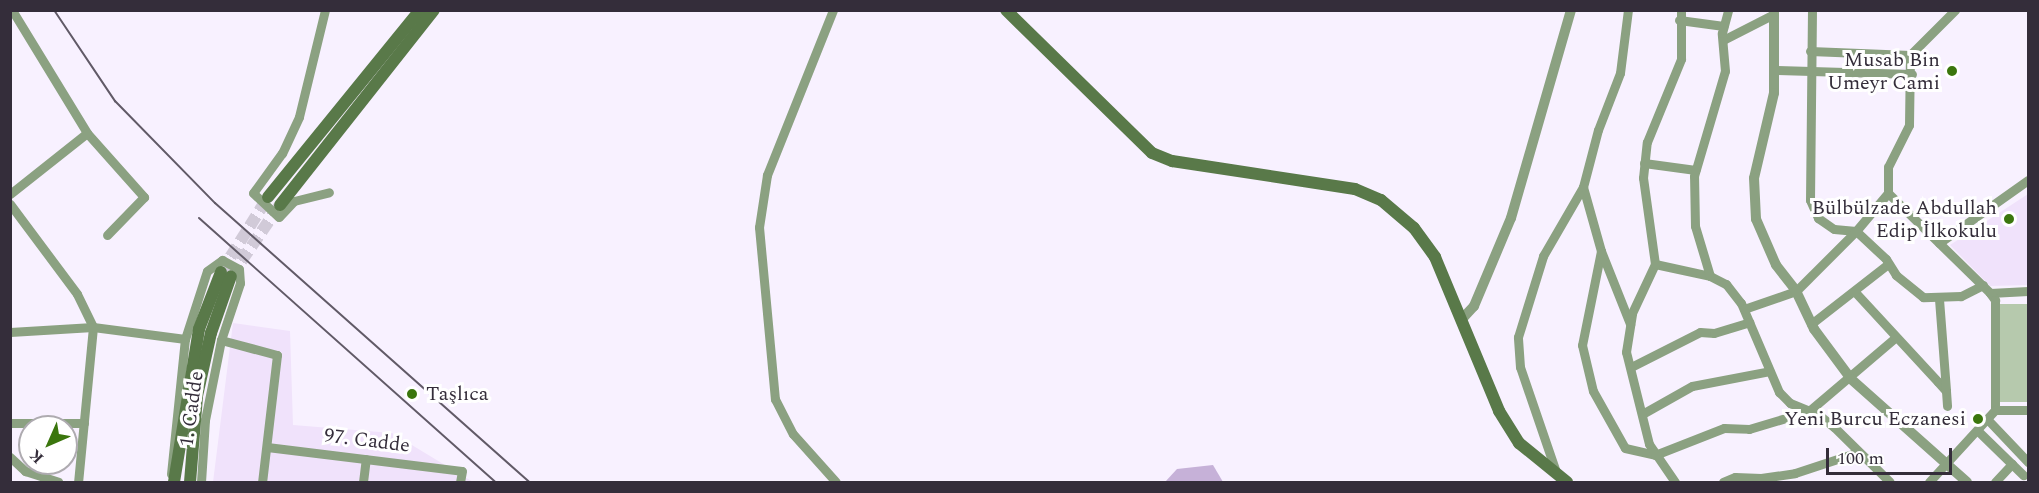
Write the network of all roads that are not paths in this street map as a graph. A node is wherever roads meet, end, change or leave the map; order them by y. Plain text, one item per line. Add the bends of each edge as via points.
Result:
1 (12, 10) edge
2 (325, 10) edge
3 (420, 10) edge
4 (434, 10) edge
5 (833, 10) edge
6 (1006, 10) edge
7 (1571, 10) edge
8 (1628, 10) edge
9 (1728, 10) edge
10 (1812, 10) edge
11 (1955, 10) edge
12 (1774, 12) edge
13 (1680, 15) edge
14 (1724, 26) junction
15 (1725, 39) junction
16 (1810, 51) junction
17 (1910, 54) junction
18 (1775, 70) junction
19 (1810, 71) junction
20 (1912, 75) junction
21 (87, 133) junction
22 (1644, 163) junction
23 (1696, 170) junction
24 (2028, 180) edge
25 (1583, 187) junction
26 (329, 192) dead end
27 (1888, 193) junction
28 (10, 194) edge
29 (268, 197) tunnel mouth
30 (10, 204) edge
31 (280, 205) tunnel mouth
32 (1856, 231) junction
33 (106, 235) dead end
34 (1939, 243) junction
35 (1601, 251) junction
36 (1655, 264) junction
37 (1888, 264) junction
38 (1710, 276) junction
39 (1983, 285) junction
40 (1796, 291) junction
41 (2028, 291) edge
42 (1855, 292) junction
43 (1990, 293) junction
44 (1939, 299) junction
45 (1744, 309) junction
46 (1461, 320) junction
47 (1749, 322) junction
48 (1811, 324) junction
49 (1630, 325) junction
50 (93, 327) junction
51 (10, 332) edge
52 (1896, 337) junction
53 (185, 339) junction
54 (220, 340) junction
55 (1631, 367) junction
56 (1770, 371) junction
57 (1851, 379) junction
58 (1946, 391) junction
59 (1947, 406) dead end
60 (1995, 410) junction
61 (2028, 410) edge
62 (1809, 411) junction
63 (1644, 414) junction
64 (1989, 421) junction
65 (10, 423) edge
66 (84, 423) junction
67 (1979, 432) junction
68 (267, 447) junction
69 (1859, 452) junction
70 (1655, 454) junction
71 (10, 456) edge
72 (366, 459) junction
73 (2028, 462) edge
74 (1947, 464) junction
75 (2012, 464) junction
76 (2024, 475) edge
77 (1562, 480) edge
78 (58, 483) edge
79 (78, 483) edge
80 (173, 483) edge
81 (190, 483) edge
82 (201, 483) edge
83 (262, 483) edge
84 (363, 483) edge
85 (460, 483) edge
86 (836, 483) edge
87 (1675, 483) edge
88 (1722, 483) edge
89 (1890, 483) edge
90 (1929, 483) edge
91 (1967, 483) edge
92 (1995, 483) edge

1 - 21 street
2 - 26 street via 299,117 282,153 254,193 279,217 294,201
3 - 29 main road
4 - 31 main road
5 - 86 street via 767,175 759,226 775,399 793,434
6 - 46 main road via 1152,153 1172,161 1354,189 1381,200 1414,228 1435,257
7 - 46 street via 1510,218 1474,306
8 - 25 street via 1620,73 1598,130
9 - 14 street
10 - 16 street
11 - 17 street
12 - 15 street
12 - 18 street
13 - 14 street
13 - 22 street via 1681,59 1647,142
14 - 15 street
15 - 23 street via 1725,71
16 - 17 street
16 - 19 street
17 - 20 street
18 - 19 street
18 - 40 street via 1774,93 1754,178 1756,219 1776,265
19 - 20 street
19 - 32 street via 1810,200 1818,218 1834,229
20 - 27 street via 1909,124 1888,167
21 - 28 street
21 - 33 street via 144,197
22 - 23 street
22 - 36 street via 1648,231
23 - 38 street via 1695,226
24 - 34 street
25 - 35 street
25 - 77 street via 1543,256 1516,346
27 - 32 street
27 - 34 street
30 - 50 street via 77,294
32 - 37 street
32 - 40 street
34 - 39 street
35 - 49 street
35 - 70 street via 1582,345 1593,392 1625,448
36 - 38 street
36 - 49 street
37 - 42 street
37 - 44 street via 1923,297
38 - 45 street via 1726,284
39 - 43 street
39 - 44 street via 1976,292
40 - 45 street
40 - 48 street
41 - 43 street
42 - 48 street
42 - 52 street
43 - 60 street via 1995,300
44 - 58 street
45 - 47 street
46 - 77 main road via 1519,443
47 - 55 street via 1714,333 1700,332
47 - 56 street
48 - 57 street
49 - 55 street via 1626,352
50 - 51 street
50 - 53 street
50 - 66 street
52 - 57 street
52 - 58 street
53 - 54 street, 1. Cadde via 207,271 222,260 232,263 241,275
53 - 80 street
54 - 68 street via 277,355
54 - 82 street, 1. Cadde via 205,420
55 - 63 street
56 - 62 street via 1779,392 1790,403
56 - 63 street via 1692,386
57 - 62 street
57 - 74 street
58 - 59 street
60 - 61 street
60 - 64 street
62 - 69 street via 1834,427
62 - 70 street via 1749,429 1724,428
63 - 70 street
64 - 67 street
64 - 73 street
65 - 66 street
66 - 79 street
67 - 74 street
67 - 75 street
68 - 72 street, 97. Cadde
68 - 83 street
69 - 88 street via 1795,473 1735,477
69 - 89 street
70 - 87 street
71 - 78 street via 25,471
72 - 84 street
72 - 85 street, 97. Cadde via 462,471
74 - 90 street
74 - 91 street
75 - 76 street
75 - 92 street
80 - 81 main road via 199,329 226,274 197,396

